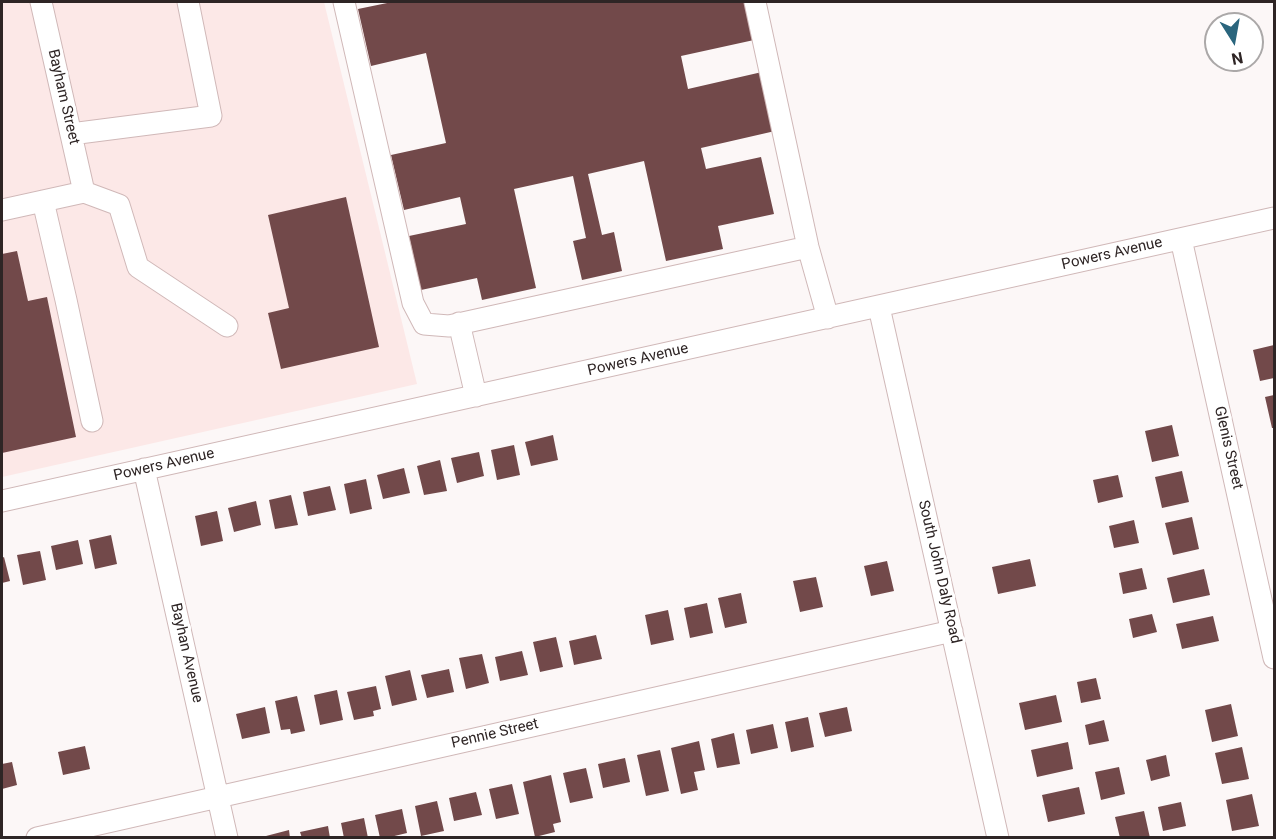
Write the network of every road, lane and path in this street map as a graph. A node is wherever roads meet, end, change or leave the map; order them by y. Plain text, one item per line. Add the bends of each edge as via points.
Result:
1 (41, 2) edge
2 (188, 2) edge
3 (344, 2) edge
4 (756, 2) edge
5 (71, 134) junction
6 (84, 192) junction
7 (43, 201) junction
8 (2, 210) edge
9 (1275, 218) edge
10 (1181, 239) junction
11 (808, 247) junction
12 (879, 307) junction
13 (828, 318) junction
14 (459, 323) junction
15 (227, 326) dead end
16 (476, 396) junction
17 (92, 421) dead end
18 (144, 469) junction
19 (2, 501) edge
20 (952, 631) junction
21 (1275, 658) edge
22 (218, 797) junction
23 (38, 837) edge
24 (227, 837) edge
25 (998, 837) edge

1 - 5 street, Bayham Street
2 - 5 street via 211,116
3 - 14 street via 413,303 424,324
4 - 11 street
5 - 6 street, Bayham Street
6 - 7 street
6 - 15 street via 118,205 138,267
7 - 8 street
7 - 17 street
9 - 10 street, Powers Avenue
10 - 12 street, Powers Avenue
10 - 21 street, Glenis Street
11 - 13 street
11 - 14 street
12 - 13 street, Powers Avenue
12 - 20 street, South John Daly Road
13 - 16 street, Powers Avenue
14 - 16 street
16 - 18 street, Powers Avenue
18 - 19 street, Powers Avenue
18 - 22 street, Bayhan Avenue
20 - 22 street, Pennie Street
20 - 25 street, South John Daly Road
22 - 23 street, Pennie Street
22 - 24 street, Bayhan Avenue

